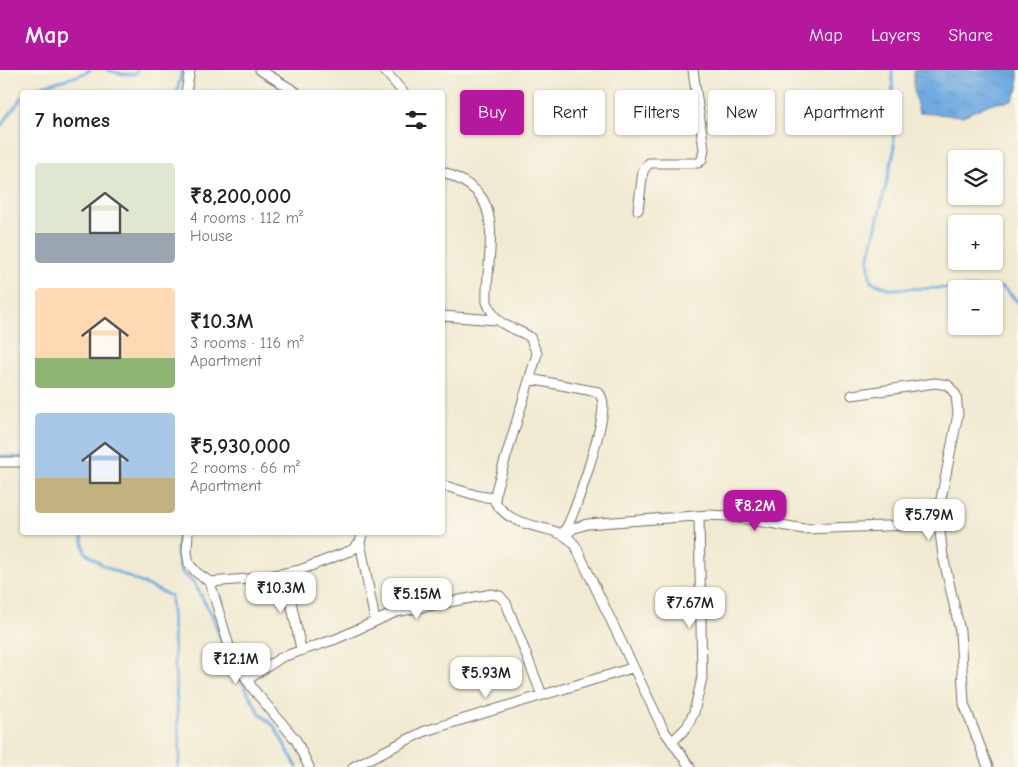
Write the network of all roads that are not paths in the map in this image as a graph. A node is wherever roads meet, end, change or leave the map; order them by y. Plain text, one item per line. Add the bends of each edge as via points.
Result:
1 (190, 70) edge
2 (260, 70) edge
3 (384, 70) edge
4 (692, 70) edge
5 (186, 90) edge
6 (293, 90) edge
7 (401, 90) edge
8 (445, 173) edge
9 (638, 210) dead end
10 (445, 316) edge
11 (496, 320) junction
12 (530, 379) junction
13 (852, 395) dead end
14 (0, 462) edge
15 (20, 462) edge
16 (445, 486) edge
17 (494, 498) junction
18 (699, 516) junction
19 (939, 524) junction
20 (188, 535) edge
21 (362, 535) edge
22 (564, 535) junction
23 (360, 542) junction
24 (285, 574) junction
25 (210, 582) junction
26 (375, 621) junction
27 (301, 649) junction
28 (632, 668) junction
29 (247, 680) junction
30 (542, 695) junction
31 (672, 742) junction
32 (309, 767) edge
33 (354, 767) edge
34 (690, 767) edge
35 (988, 767) edge

1 - 5 street
2 - 6 street
3 - 7 street
4 - 9 street via 704,149 702,160 698,163 648,163 643,171
8 - 11 street via 471,187 488,210 491,228 487,302
10 - 11 street
11 - 12 street via 534,341 537,354
12 - 17 street
12 - 22 street via 598,392 603,404 586,472
13 - 19 street via 935,383 948,385 956,395 958,414
14 - 15 street
16 - 17 street
17 - 22 street via 500,509 513,520
18 - 19 street via 729,516 804,529
18 - 22 street via 587,524
18 - 31 street via 702,678 687,727
19 - 35 street via 960,631 964,704
20 - 25 street via 189,564
21 - 23 street
22 - 28 street via 575,545
23 - 24 street via 352,550 336,557
23 - 26 street
24 - 25 street
24 - 27 street
25 - 29 street via 229,646
26 - 27 street via 336,639
26 - 30 street via 396,612 497,594 506,603
27 - 29 street via 282,657
28 - 30 street
28 - 31 street
29 - 32 street via 296,740
30 - 33 street via 425,731
31 - 34 street

